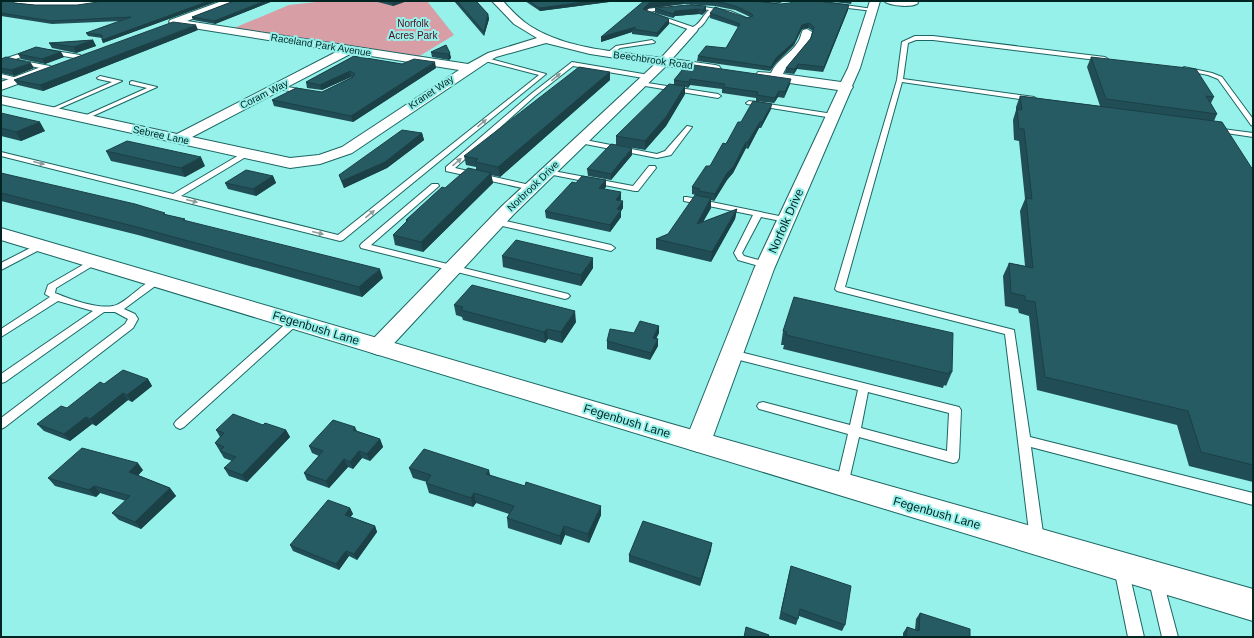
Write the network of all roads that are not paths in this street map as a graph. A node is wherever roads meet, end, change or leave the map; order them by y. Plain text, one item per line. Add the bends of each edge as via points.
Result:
1 (16, 1) edge
2 (96, 1) edge
3 (231, 1) edge
4 (497, 1) edge
5 (819, 1) edge
6 (889, 1) edge
7 (907, 2) edge
8 (874, 5) edge
9 (687, 6) edge
10 (671, 7) edge
11 (712, 9) junction
12 (749, 20) edge
13 (693, 29) junction
14 (807, 32) edge
15 (547, 39) junction
16 (652, 42) edge
17 (349, 50) junction
18 (609, 54) junction
19 (84, 55) joint
20 (483, 59) junction
21 (8, 60) junction
22 (1114, 60) edge
23 (1, 62) edge
24 (664, 62) junction
25 (50, 68) junction
26 (469, 68) junction
27 (1178, 68) edge
28 (723, 70) edge
29 (753, 74) edge
30 (1, 76) edge
31 (776, 77) junction
32 (100, 78) dead end
33 (19, 79) junction
34 (645, 80) junction
35 (900, 80) junction
36 (132, 83) dead end
37 (1, 86) edge
38 (847, 86) junction
39 (277, 88) junction
40 (309, 93) edge
41 (718, 96) dead end
42 (1, 100) edge
43 (1039, 100) edge
44 (749, 103) dead end
45 (49, 111) junction
46 (833, 116) junction
47 (84, 118) junction
48 (1252, 123) edge
49 (689, 127) dead end
50 (1207, 129) edge
51 (1253, 135) edge
52 (178, 139) junction
53 (580, 141) junction
54 (246, 153) junction
55 (1, 154) edge
56 (322, 160) joint
57 (652, 168) dead end
58 (548, 172) junction
59 (435, 186) dead end
60 (531, 188) junction
61 (174, 197) junction
62 (687, 199) dead end
63 (758, 214) junction
64 (786, 220) junction
65 (497, 222) junction
66 (2, 235) edge
67 (40, 246) junction
68 (611, 248) dead end
69 (93, 262) junction
70 (766, 265) junction
71 (1, 267) edge
72 (454, 267) junction
73 (157, 281) junction
74 (565, 296) dead end
75 (57, 297) junction
76 (102, 309) junction
77 (116, 309) junction
78 (294, 322) junction
79 (1, 334) edge
80 (378, 347) junction
81 (732, 354) junction
82 (1, 379) edge
83 (864, 387) junction
84 (763, 406) dead end
85 (1, 424) edge
86 (180, 424) dead end
87 (854, 431) junction
88 (1024, 440) junction
89 (698, 442) junction
90 (842, 485) junction
91 (1253, 499) edge
92 (1037, 542) junction
93 (1121, 566) junction
94 (1156, 576) junction
95 (1253, 605) edge
96 (1136, 637) edge
97 (1170, 637) edge

1 - 2 street via 56,6
3 - 17 street, Raceland Park Avenue via 170,24
4 - 15 street, Beechbrook Road via 526,28
5 - 8 lane via 823,4
6 - 7 street
8 - 38 street, Norfolk Drive
9 - 11 lane
10 - 13 lane via 649,10 646,13
11 - 12 lane via 737,14
11 - 13 lane via 702,24
13 - 24 street, Norbrook Drive
14 - 31 street via 804,42 780,66
15 - 18 street, Beechbrook Road via 582,50
15 - 20 street, Kranet Way
16 - 18 lane via 618,47
17 - 26 street, Raceland Park Avenue
17 - 39 street, Coram Way
18 - 24 street, Beechbrook Road
19 - 21 lane via 41,50
19 - 25 street
20 - 26 street, Kranet Way
61 -> 20 lane via 340,238 543,74
21 - 23 lane
21 - 25 lane
22 - 35 lane via 915,38 904,42
24 - 28 street, Beechbrook Road
24 - 34 street, Norbrook Drive
25 - 33 street
26 - 56 street, Kranet Way via 347,150
27 - 48 lane via 1220,78
29 - 31 street
30 - 33 lane
31 - 38 street
32 - 45 lane via 119,81
33 - 37 street
34 - 41 lane
34 - 53 street, Norbrook Drive
60 -> 34 lane via 449,169 572,64
35 - 43 lane
35 - 88 lane via 840,289 1010,332
36 - 47 lane via 154,87
38 - 46 street, Norfolk Drive
39 - 40 lane
39 - 52 street, Coram Way
42 - 45 street, Sebree Lane
44 - 46 lane
45 - 47 street, Sebree Lane
46 - 64 street, Norfolk Drive
47 - 52 street, Sebree Lane
49 - 53 lane via 668,153 657,156
50 - 51 lane
52 - 54 street, Sebree Lane
53 - 58 street, Norbrook Drive
54 - 56 street, Sebree Lane via 290,163
54 - 61 lane
55 -> 61 lane
57 - 58 lane via 635,189
58 - 60 street, Norbrook Drive
59 - 72 lane via 364,246
60 - 65 street, Norbrook Drive
62 - 63 lane
63 - 64 lane
63 - 70 lane via 738,253 741,258
64 - 70 street, Norfolk Drive
65 - 68 lane
65 - 72 street, Norbrook Drive
66 - 67 main road, Fegenbush Lane
67 - 69 main road, Fegenbush Lane
67 - 71 lane
69 - 73 main road, Fegenbush Lane
69 - 75 lane via 51,287 50,294
70 - 81 street, Norfolk Drive
72 - 74 lane
72 - 80 street, Norbrook Drive
73 - 77 lane
73 - 78 main road, Fegenbush Lane
75 - 76 lane
75 - 79 lane
76 - 77 lane
76 - 82 lane
77 - 85 lane via 132,316 134,319 129,326
78 - 80 main road, Fegenbush Lane
78 - 86 lane
80 - 89 main road, Fegenbush Lane
81 - 83 lane
81 - 89 street, Norfolk Drive
83 - 87 lane
83 - 87 lane via 955,410 953,458
84 - 87 lane
87 - 90 lane
88 - 91 lane
88 - 92 lane
89 - 90 main road, Fegenbush Lane
90 - 92 main road, Fegenbush Lane
92 - 93 main road, Fegenbush Lane
93 - 94 main road, Fegenbush Lane
93 - 96 lane
94 - 95 main road, Fegenbush Lane
94 - 97 lane

